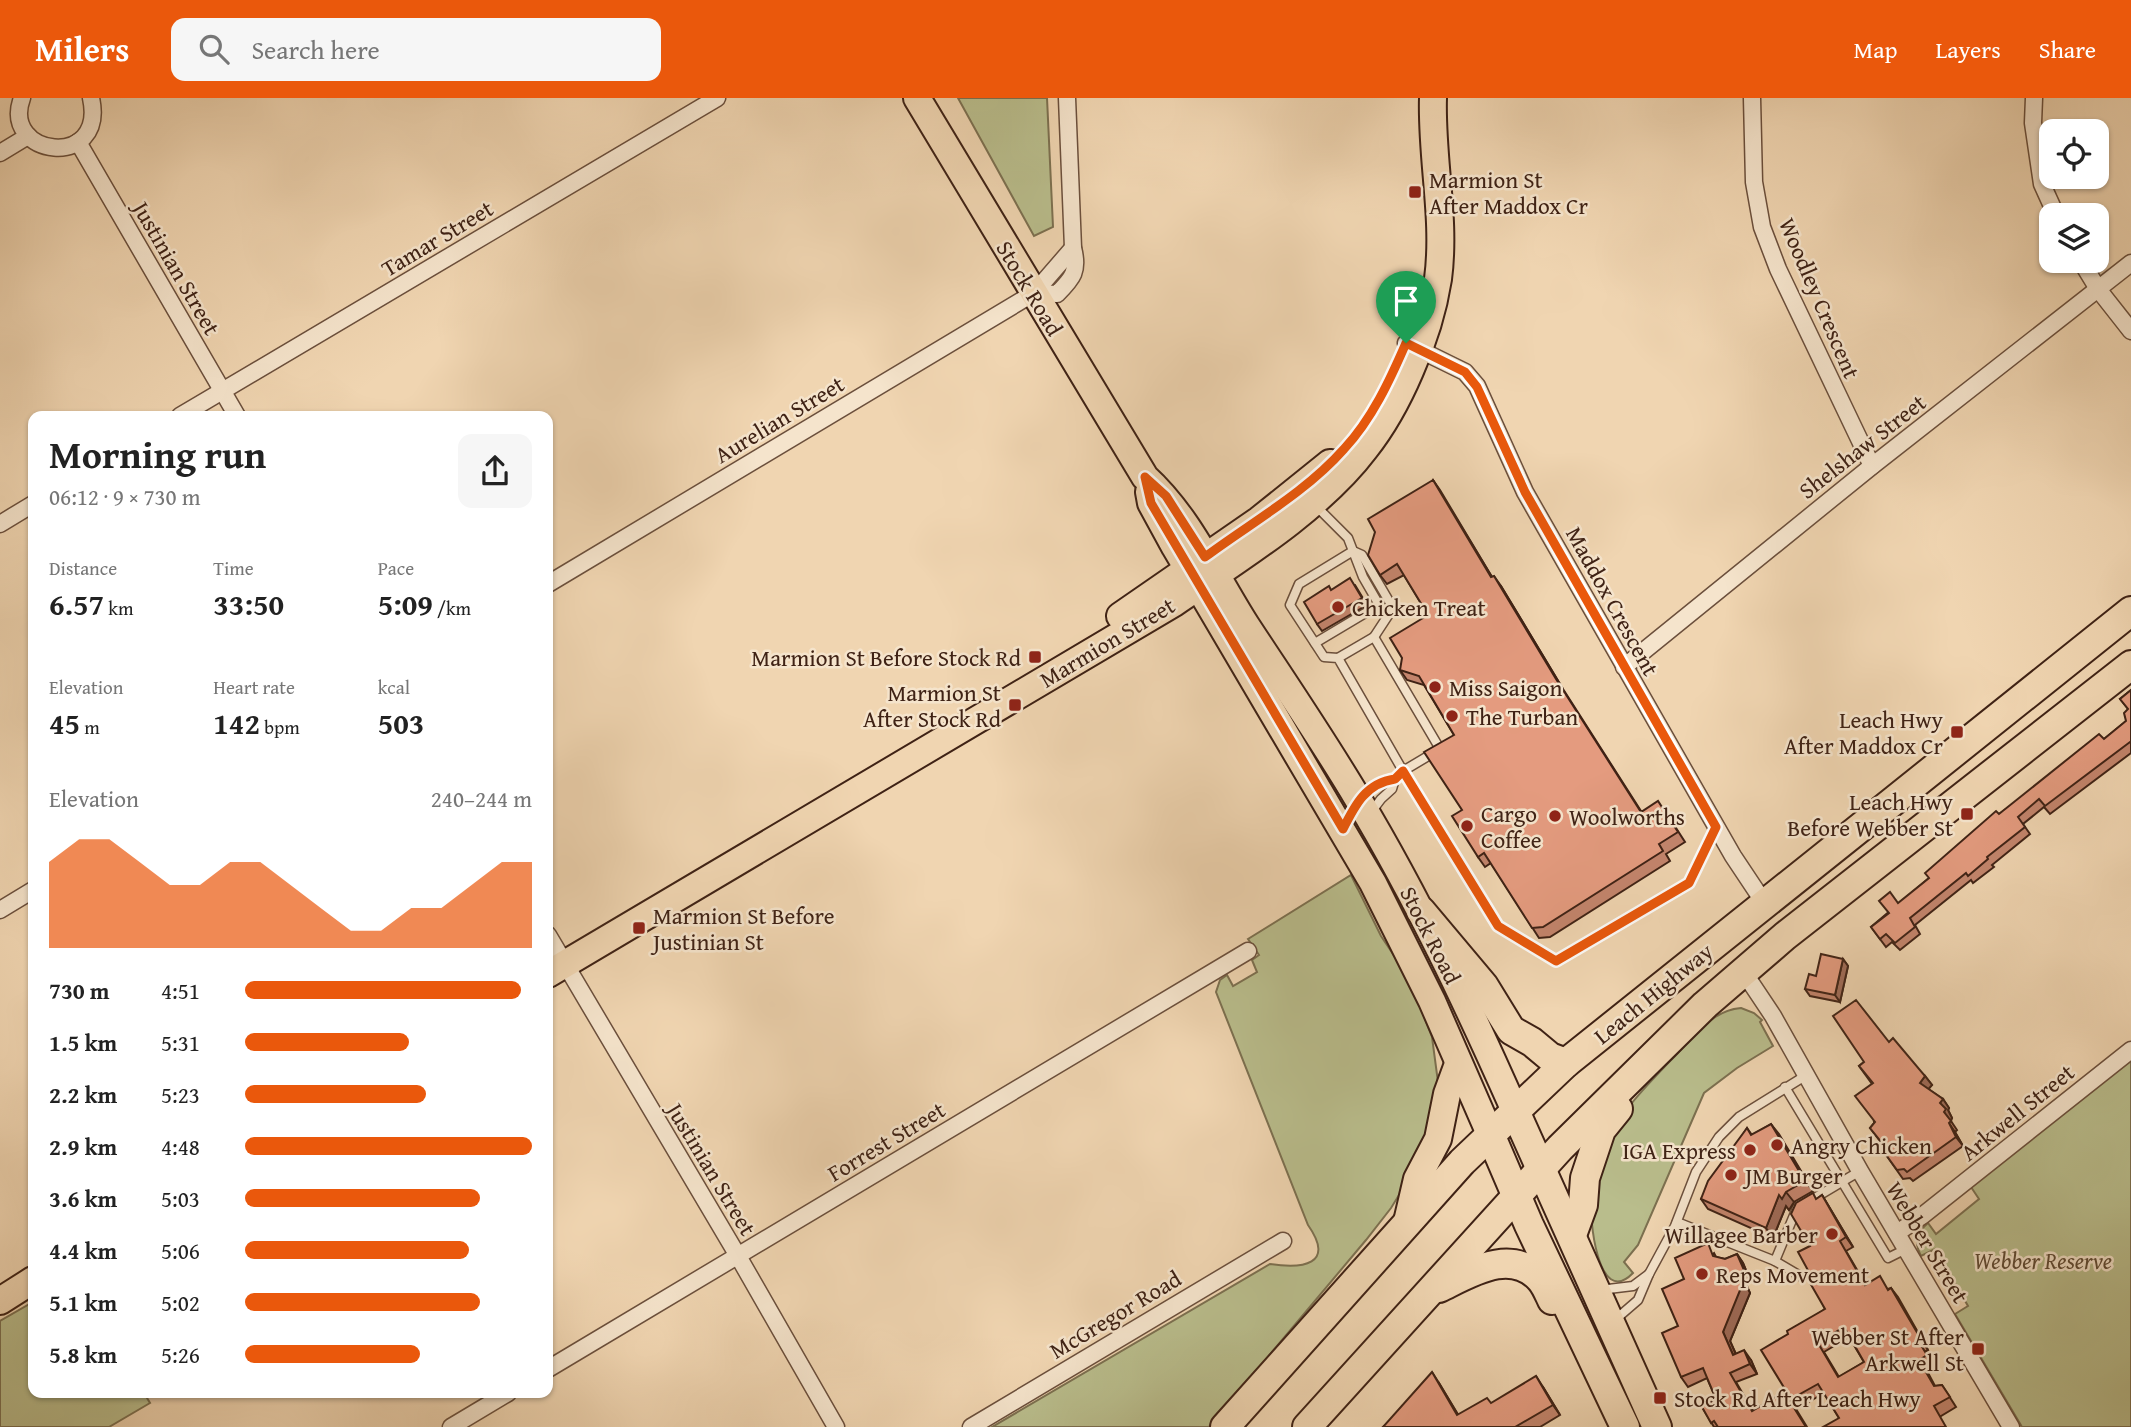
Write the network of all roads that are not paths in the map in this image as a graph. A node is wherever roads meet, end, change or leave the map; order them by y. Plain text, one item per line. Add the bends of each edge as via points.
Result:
1 (22, 98) edge
2 (92, 98) edge
3 (717, 98) edge
4 (917, 98) edge
5 (1067, 98) edge
6 (1420, 98) edge
7 (1433, 98) edge
8 (1752, 98) edge
9 (2034, 98) edge
10 (28, 136) junction
11 (78, 142) junction
12 (0, 153) edge
13 (2051, 203) edge
14 (2131, 263) edge
15 (2088, 273) edge
16 (2098, 289) junction
17 (1034, 293) junction
18 (2131, 331) edge
19 (1413, 346) junction
20 (223, 391) junction
21 (189, 411) edge
22 (234, 411) edge
23 (1872, 466) junction
24 (1307, 495) junction
25 (28, 507) edge
26 (0, 524) edge
27 (1353, 551) junction
28 (1202, 572) junction
29 (553, 581) edge
30 (2131, 611) edge
31 (1374, 637) junction
32 (1315, 643) junction
33 (1338, 658) junction
34 (2131, 665) edge
35 (1623, 667) junction
36 (1403, 771) junction
37 (1395, 779) junction
38 (1363, 808) junction
39 (1716, 827) junction
40 (1343, 829) junction
41 (28, 893) edge
42 (1765, 904) junction
43 (0, 910) edge
44 (1420, 911) junction
45 (1248, 951) dead end
46 (553, 956) edge
47 (1743, 971) junction
48 (1664, 1044) junction
49 (2131, 1050) edge
50 (1566, 1063) junction
51 (1458, 1064) junction
52 (1805, 1076) junction
53 (1785, 1087) junction
54 (1516, 1111) junction
55 (1490, 1134) junction
56 (1541, 1168) junction
57 (1860, 1171) junction
58 (1842, 1181) junction
59 (1516, 1196) junction
60 (1407, 1222) junction
61 (1677, 1222) junction
62 (1896, 1233) junction
63 (1572, 1235) junction
64 (1283, 1241) dead end
65 (1906, 1249) junction
66 (738, 1256) junction
67 (1776, 1261) junction
68 (28, 1266) edge
69 (1649, 1274) junction
70 (1802, 1277) edge
71 (0, 1283) edge
72 (28, 1283) edge
73 (1597, 1291) junction
74 (1427, 1294) junction
75 (0, 1301) edge
76 (1611, 1323) junction
77 (1587, 1347) junction
78 (553, 1366) edge
79 (500, 1398) edge
80 (451, 1427) edge
81 (836, 1427) edge
82 (971, 1427) edge
83 (1225, 1427) edge
84 (1307, 1427) edge
85 (1625, 1427) edge
86 (1657, 1427) edge
87 (2011, 1427) edge

1 - 10 street via 21,125
2 - 11 street via 93,121
3 - 20 street, Tamar Street
4 - 17 main road, Stock Road
5 - 17 street, Aurelian Street via 1073,248
6 - 19 main road, Marmion Street via 1425,229
7 - 19 main road, Marmion Street via 1438,278
8 - 23 street, Woodley Crescent via 1755,182 1762,227
9 - 13 street via 2042,184
10 - 11 street via 51,149
10 - 12 street
11 - 20 street, Justinian Street
14 - 16 street, Shelshaw Street
15 - 16 street
16 - 18 street
16 - 23 street, Shelshaw Street
17 - 28 main road, Stock Road via 1145,477 1166,496
17 - 29 street, Aurelian Street
19 - 24 main road, Marmion Street via 1398,399 1370,443 1347,470
19 - 35 street, Maddox Crescent via 1465,372 1477,387 1525,492
20 - 21 street, Tamar Street
20 - 22 street, Justinian Street
23 - 35 street, Shelshaw Street
24 - 27 lane via 1348,538
24 - 28 main road, Marmion Street
25 - 26 street
27 - 31 lane via 1362,555 1393,608
27 - 32 lane via 1299,584 1290,605
27 - 32 lane via 1377,606
28 - 38 main road, Stock Road
28 - 40 main road, Stock Road
28 - 46 main road, Marmion Street via 1122,615
30 - 42 highway, Leach Highway
31 - 33 lane
31 - 36 lane via 1440,749
32 - 33 lane via 1324,657
33 - 36 lane
34 - 47 highway, Leach Highway
35 - 39 street, Maddox Crescent
36 - 37 lane
36 - 39 lane via 1498,926 1556,961 1689,883
37 - 38 lane via 1381,799
37 - 38 lane via 1373,786
38 - 40 lane
38 - 44 main road, Stock Road
39 - 42 street, Maddox Crescent
40 - 51 main road, Stock Road via 1389,912
41 - 43 street
42 - 50 highway, Leach Highway
44 - 50 highway via 1484,986 1511,1030
44 - 54 main road, Stock Road
45 - 66 street, Forrest Street
46 - 66 street, Justinian Street
47 - 48 highway, Leach Highway
47 - 52 street, Webber Street
48 - 56 highway, Leach Highway
48 - 63 highway via 1601,1130
49 - 62 street, Arkwell Street
50 - 54 highway, Leach Highway
51 - 55 main road, Stock Road
51 - 60 main road via 1438,1139 1418,1179
52 - 53 lane
52 - 57 street, Webber Street
53 - 58 lane
53 - 61 lane via 1739,1117 1719,1137 1696,1171
54 - 55 highway, Leach Highway
54 - 56 highway, Stock Road
55 - 59 highway, Stock Road
55 - 60 highway, Leach Highway
56 - 59 highway, Leach Highway
56 - 63 highway, Stock Road
57 - 58 lane
57 - 62 street, Webber Street
58 - 65 lane via 1888,1258
58 - 67 lane via 1797,1208
59 - 74 highway, Leach Highway
59 - 77 highway, Stock Road
60 - 83 highway, Leach Highway
61 - 67 lane
61 - 69 lane
62 - 65 street, Webber Street
63 - 73 highway, Stock Road
64 - 82 street, McGregor Road
65 - 87 street, Webber Street
66 - 78 street, Forrest Street
66 - 81 street, Justinian Street
67 - 70 lane
68 - 71 main road
69 - 73 lane via 1633,1286
69 - 76 lane via 1638,1300
72 - 75 main road
73 - 76 highway, Stock Road
74 - 77 highway via 1486,1266 1513,1264 1541,1279 1564,1321
74 - 84 highway, Leach Highway
76 - 86 highway, Stock Road
77 - 85 highway, Stock Road
79 - 80 street

